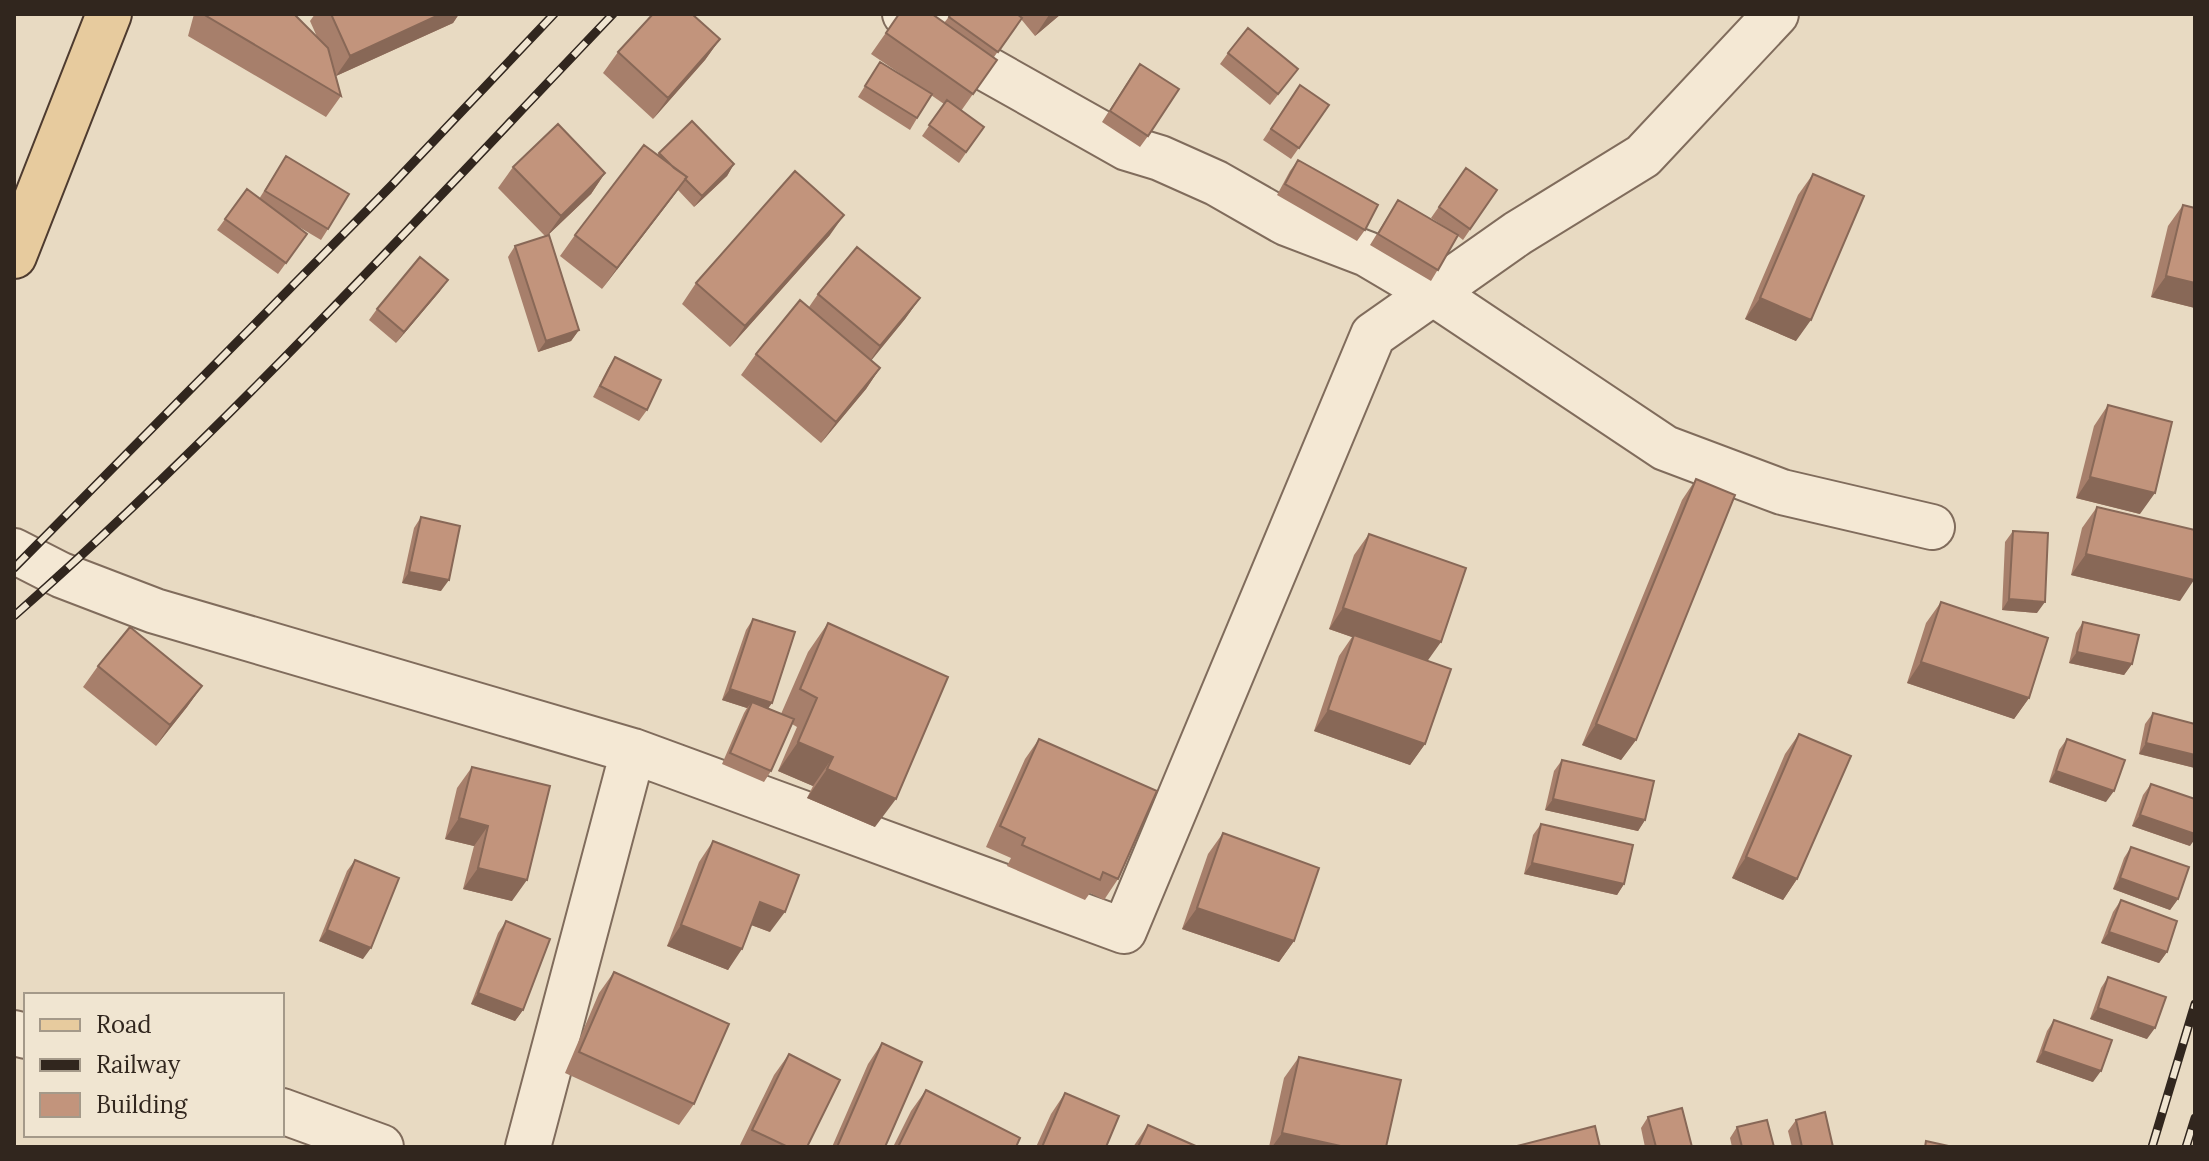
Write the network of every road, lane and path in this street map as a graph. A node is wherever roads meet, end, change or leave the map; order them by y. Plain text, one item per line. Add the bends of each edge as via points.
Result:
1 (109, 14) edge
2 (905, 14) edge
3 (1776, 14) edge
4 (14, 256) edge
5 (1433, 293) junction
6 (1932, 527) dead end
7 (14, 551) edge
8 (633, 751) junction
9 (284, 1112) edge
10 (381, 1147) edge
11 (528, 1147) edge

1 - 4 main road
2 - 5 street via 962,55 1127,148 1216,183 1286,223 1367,254
3 - 5 street via 1643,156
5 - 6 street via 1665,448 1782,492
5 - 8 street via 1373,335 1124,931
7 - 8 street via 155,611
8 - 11 street
9 - 10 street

